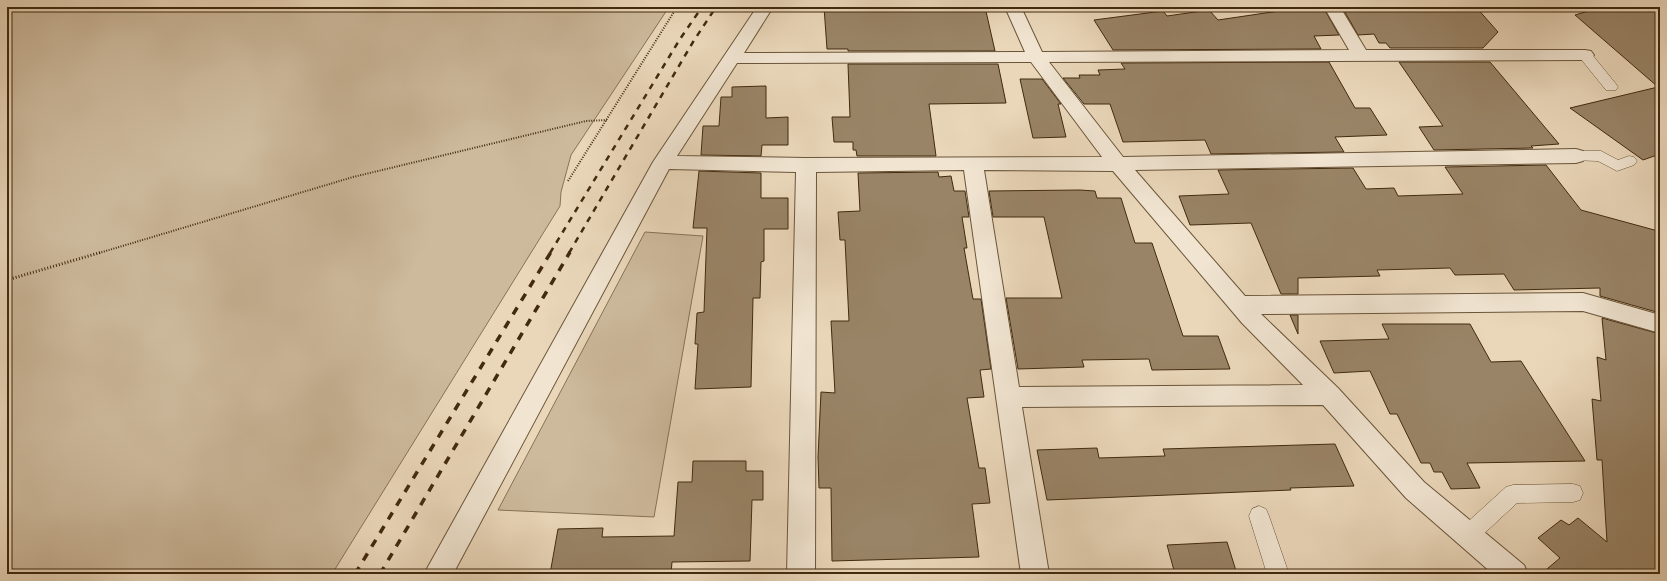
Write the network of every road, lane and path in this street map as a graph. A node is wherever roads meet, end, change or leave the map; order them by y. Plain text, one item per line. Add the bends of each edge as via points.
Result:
1 (677, 7) edge
2 (765, 7) edge
3 (1013, 7) edge
4 (1332, 7) edge
5 (1585, 54) joint
6 (1361, 56) junction
7 (1036, 57) junction
8 (732, 58) junction
9 (1611, 87) dead end
10 (607, 120) junction
11 (1576, 156) joint
12 (1629, 161) dead end
13 (663, 162) junction
14 (973, 163) junction
15 (1118, 164) junction
16 (806, 165) junction
17 (568, 181) dead end
18 (7, 280) edge
19 (1241, 305) junction
20 (1660, 324) edge
21 (1329, 395) junction
22 (1008, 397) junction
23 (1573, 493) dead end
24 (1259, 516) dead end
25 (1468, 535) junction
26 (438, 574) edge
27 (801, 574) edge
28 (1035, 574) edge
29 (1278, 574) edge
30 (1514, 574) edge

1 - 10 path
2 - 8 street
3 - 7 street
4 - 6 street
5 - 6 street
5 - 9 lane
6 - 7 street
7 - 8 street
7 - 15 street
8 - 13 street
10 - 17 path
10 - 18 path via 586,121 353,178
11 - 12 lane via 1601,156 1617,166
11 - 15 street
13 - 16 street
13 - 26 street
14 - 15 street
14 - 16 street
14 - 22 street
15 - 19 street
16 - 27 street
19 - 20 street via 1583,302
19 - 21 street
21 - 22 street
21 - 25 street via 1415,490
22 - 28 street
23 - 25 lane via 1513,494
24 - 29 lane
25 - 30 street

